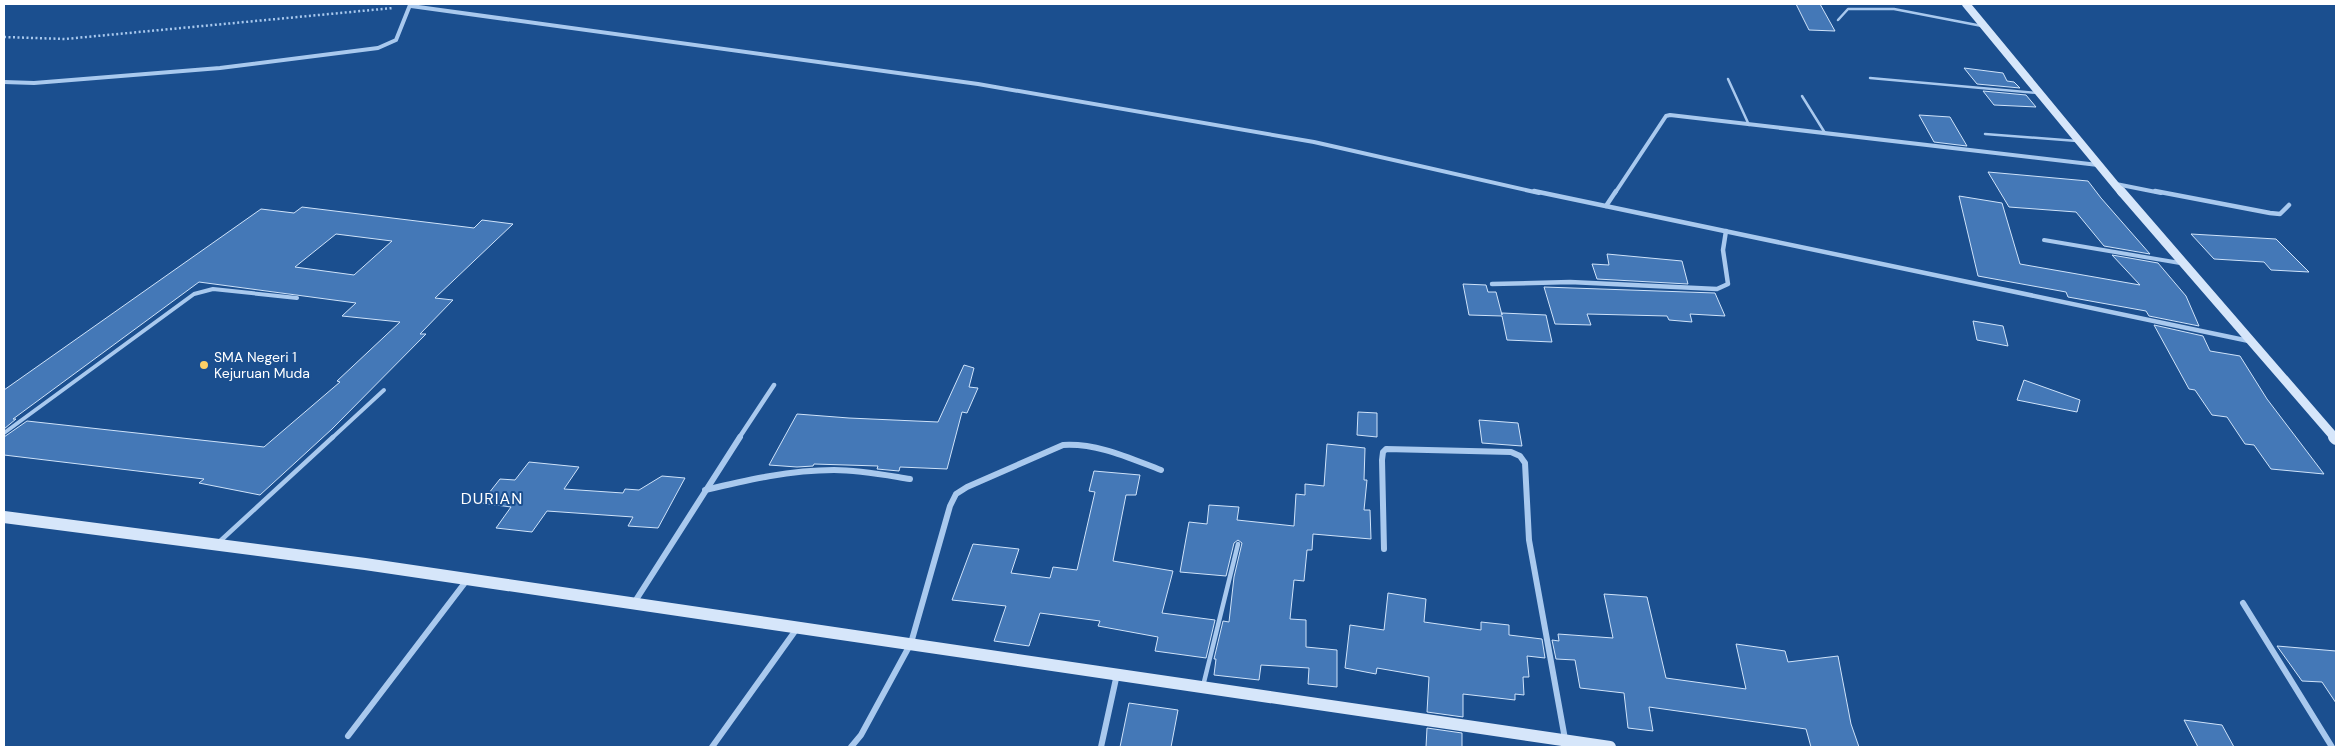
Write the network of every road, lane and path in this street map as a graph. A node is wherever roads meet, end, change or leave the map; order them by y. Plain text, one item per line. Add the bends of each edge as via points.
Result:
1 (1966, 4) edge
2 (410, 5) edge
3 (1838, 20) dead end
4 (1984, 26) junction
5 (4, 37) edge
6 (1728, 78) dead end
7 (1870, 78) dead end
8 (4, 82) edge
9 (2038, 93) junction
10 (1802, 96) dead end
11 (1749, 125) junction
12 (1825, 134) junction
13 (1985, 134) dead end
14 (2080, 142) junction
15 (2098, 165) junction
16 (2116, 184) junction
17 (2289, 205) dead end
18 (1606, 206) junction
19 (1726, 231) junction
20 (2044, 240) dead end
21 (2182, 264) junction
22 (1492, 284) dead end
23 (297, 298) dead end
24 (2252, 341) junction
25 (774, 385) dead end
26 (384, 390) dead end
27 (4, 433) edge
28 (2336, 440) edge
29 (1161, 470) dead end
30 (910, 479) dead end
31 (705, 490) junction
32 (5, 519) edge
33 (216, 544) junction
34 (1238, 544) dead end
35 (1384, 549) dead end
36 (467, 579) junction
37 (634, 603) junction
38 (2242, 603) dead end
39 (798, 627) junction
40 (911, 643) junction
41 (1117, 673) junction
42 (1203, 686) junction
43 (348, 736) dead end
44 (1565, 739) junction
45 (712, 747) edge
46 (851, 747) edge
47 (1101, 747) edge
48 (1610, 747) edge
49 (2332, 747) edge

1 - 4 main road
2 - 5 path via 65,39
2 - 8 street via 396,40 370,50 220,68 34,83
2 - 18 street via 978,84 1314,142
3 - 4 lane via 1848,9 1886,8
4 - 9 main road
6 - 11 lane
7 - 9 lane
9 - 14 main road
10 - 12 lane
11 - 12 street
11 - 18 street via 1666,116
12 - 15 street
13 - 14 lane
14 - 15 main road
15 - 16 main road
16 - 17 street via 2270,213 2280,214
16 - 21 main road
18 - 19 street
19 - 22 street via 1722,250 1728,284 1717,289 1570,282
19 - 24 street
20 - 21 lane
21 - 24 main road
23 - 27 lane via 213,289 194,294
24 - 28 main road
25 - 31 street
26 - 33 lane
29 - 40 street via 1094,446 1070,444 961,490 950,506
30 - 31 street via 855,471 817,470 763,476
31 - 37 street
32 - 33 main road
33 - 36 main road
34 - 42 lane
35 - 44 street via 1382,460 1386,449 1511,452 1520,456 1525,463 1529,540
36 - 37 main road
36 - 43 street
37 - 39 main road
38 - 49 street
39 - 40 main road
39 - 45 street
40 - 41 main road
40 - 46 street via 861,735
41 - 42 main road
41 - 47 street
42 - 44 main road
44 - 48 main road

